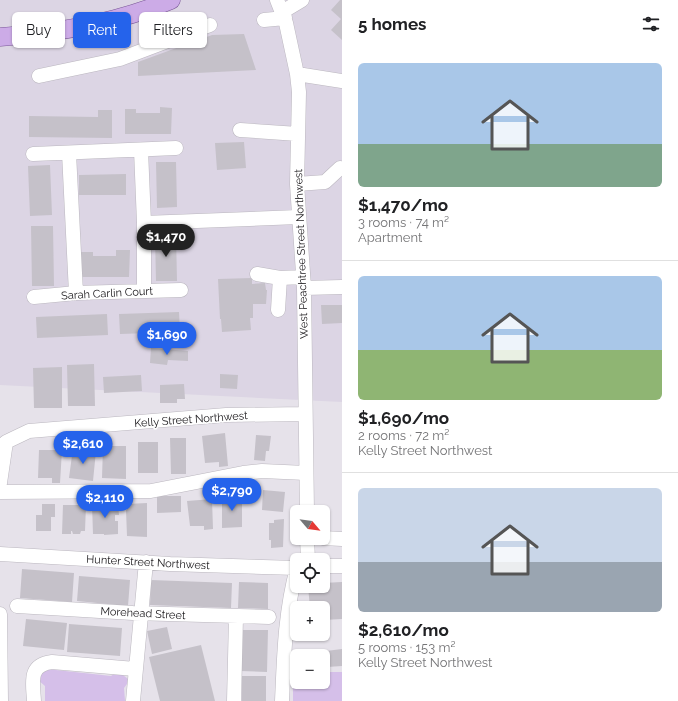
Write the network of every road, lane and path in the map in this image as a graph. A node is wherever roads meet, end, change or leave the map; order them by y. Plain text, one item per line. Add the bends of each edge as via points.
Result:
1 (171, 0) edge
2 (302, 0) edge
3 (145, 5) edge
4 (281, 10) edge
5 (264, 20) dead end
6 (210, 25) dead end
7 (0, 37) edge
8 (297, 74) junction
9 (39, 76) dead end
10 (342, 82) edge
11 (240, 130) dead end
12 (298, 134) junction
13 (176, 148) dead end
14 (141, 150) junction
15 (69, 153) junction
16 (33, 154) dead end
17 (340, 168) dead end
18 (296, 184) junction
19 (298, 217) junction
20 (144, 223) junction
21 (257, 274) dead end
22 (280, 278) junction
23 (303, 282) junction
24 (342, 287) edge
25 (144, 290) junction
26 (181, 290) dead end
27 (76, 293) junction
28 (34, 297) dead end
29 (278, 310) dead end
30 (305, 414) junction
31 (306, 473) junction
32 (0, 484) edge
33 (0, 492) edge
34 (307, 505) edge
35 (330, 538) edge
36 (342, 539) edge
37 (0, 554) edge
38 (146, 562) junction
39 (330, 566) edge
40 (342, 566) edge
41 (290, 568) edge
42 (291, 593) edge
43 (18, 606) dead end
44 (141, 613) junction
45 (0, 614) edge
46 (236, 617) junction
47 (269, 617) dead end
48 (135, 669) junction
49 (1, 701) edge
50 (34, 701) edge
51 (133, 701) edge
52 (234, 701) edge
53 (282, 701) edge

1 - 3 main road
2 - 4 street
3 - 7 main road via 125,17 59,31
4 - 5 street
4 - 8 street, West Peachtree Street Northwest
6 - 9 street via 120,59
8 - 10 street
8 - 12 street, West Peachtree Street Northwest
11 - 12 street
12 - 18 street, West Peachtree Street Northwest
13 - 14 street
14 - 15 street
14 - 20 street
15 - 16 street
15 - 27 street
17 - 18 street via 325,182
18 - 19 street, West Peachtree Street Northwest
19 - 20 street
19 - 23 street, West Peachtree Street Northwest
20 - 25 street
21 - 22 street
22 - 23 street
22 - 29 street
23 - 24 street
23 - 30 street, West Peachtree Street Northwest
25 - 26 street, Sarah Carlin Court
25 - 27 street, Sarah Carlin Court
27 - 28 street, Sarah Carlin Court
30 - 31 street, West Peachtree Street Northwest
30 - 32 street, Kelly Street Northwest via 226,415 29,431 6,442
31 - 33 street via 243,473 151,491
31 - 34 street, West Peachtree Street Northwest
35 - 36 street
37 - 38 street, Hunter Street Northwest
38 - 41 street, Hunter Street Northwest
38 - 44 street
39 - 40 street
42 - 53 street via 285,636
43 - 44 street, Morehead Street
44 - 46 street, Morehead Street
44 - 48 street
45 - 49 street
46 - 47 street, Morehead Street
46 - 52 street
48 - 50 street via 46,663 38,666 34,674
48 - 51 street

